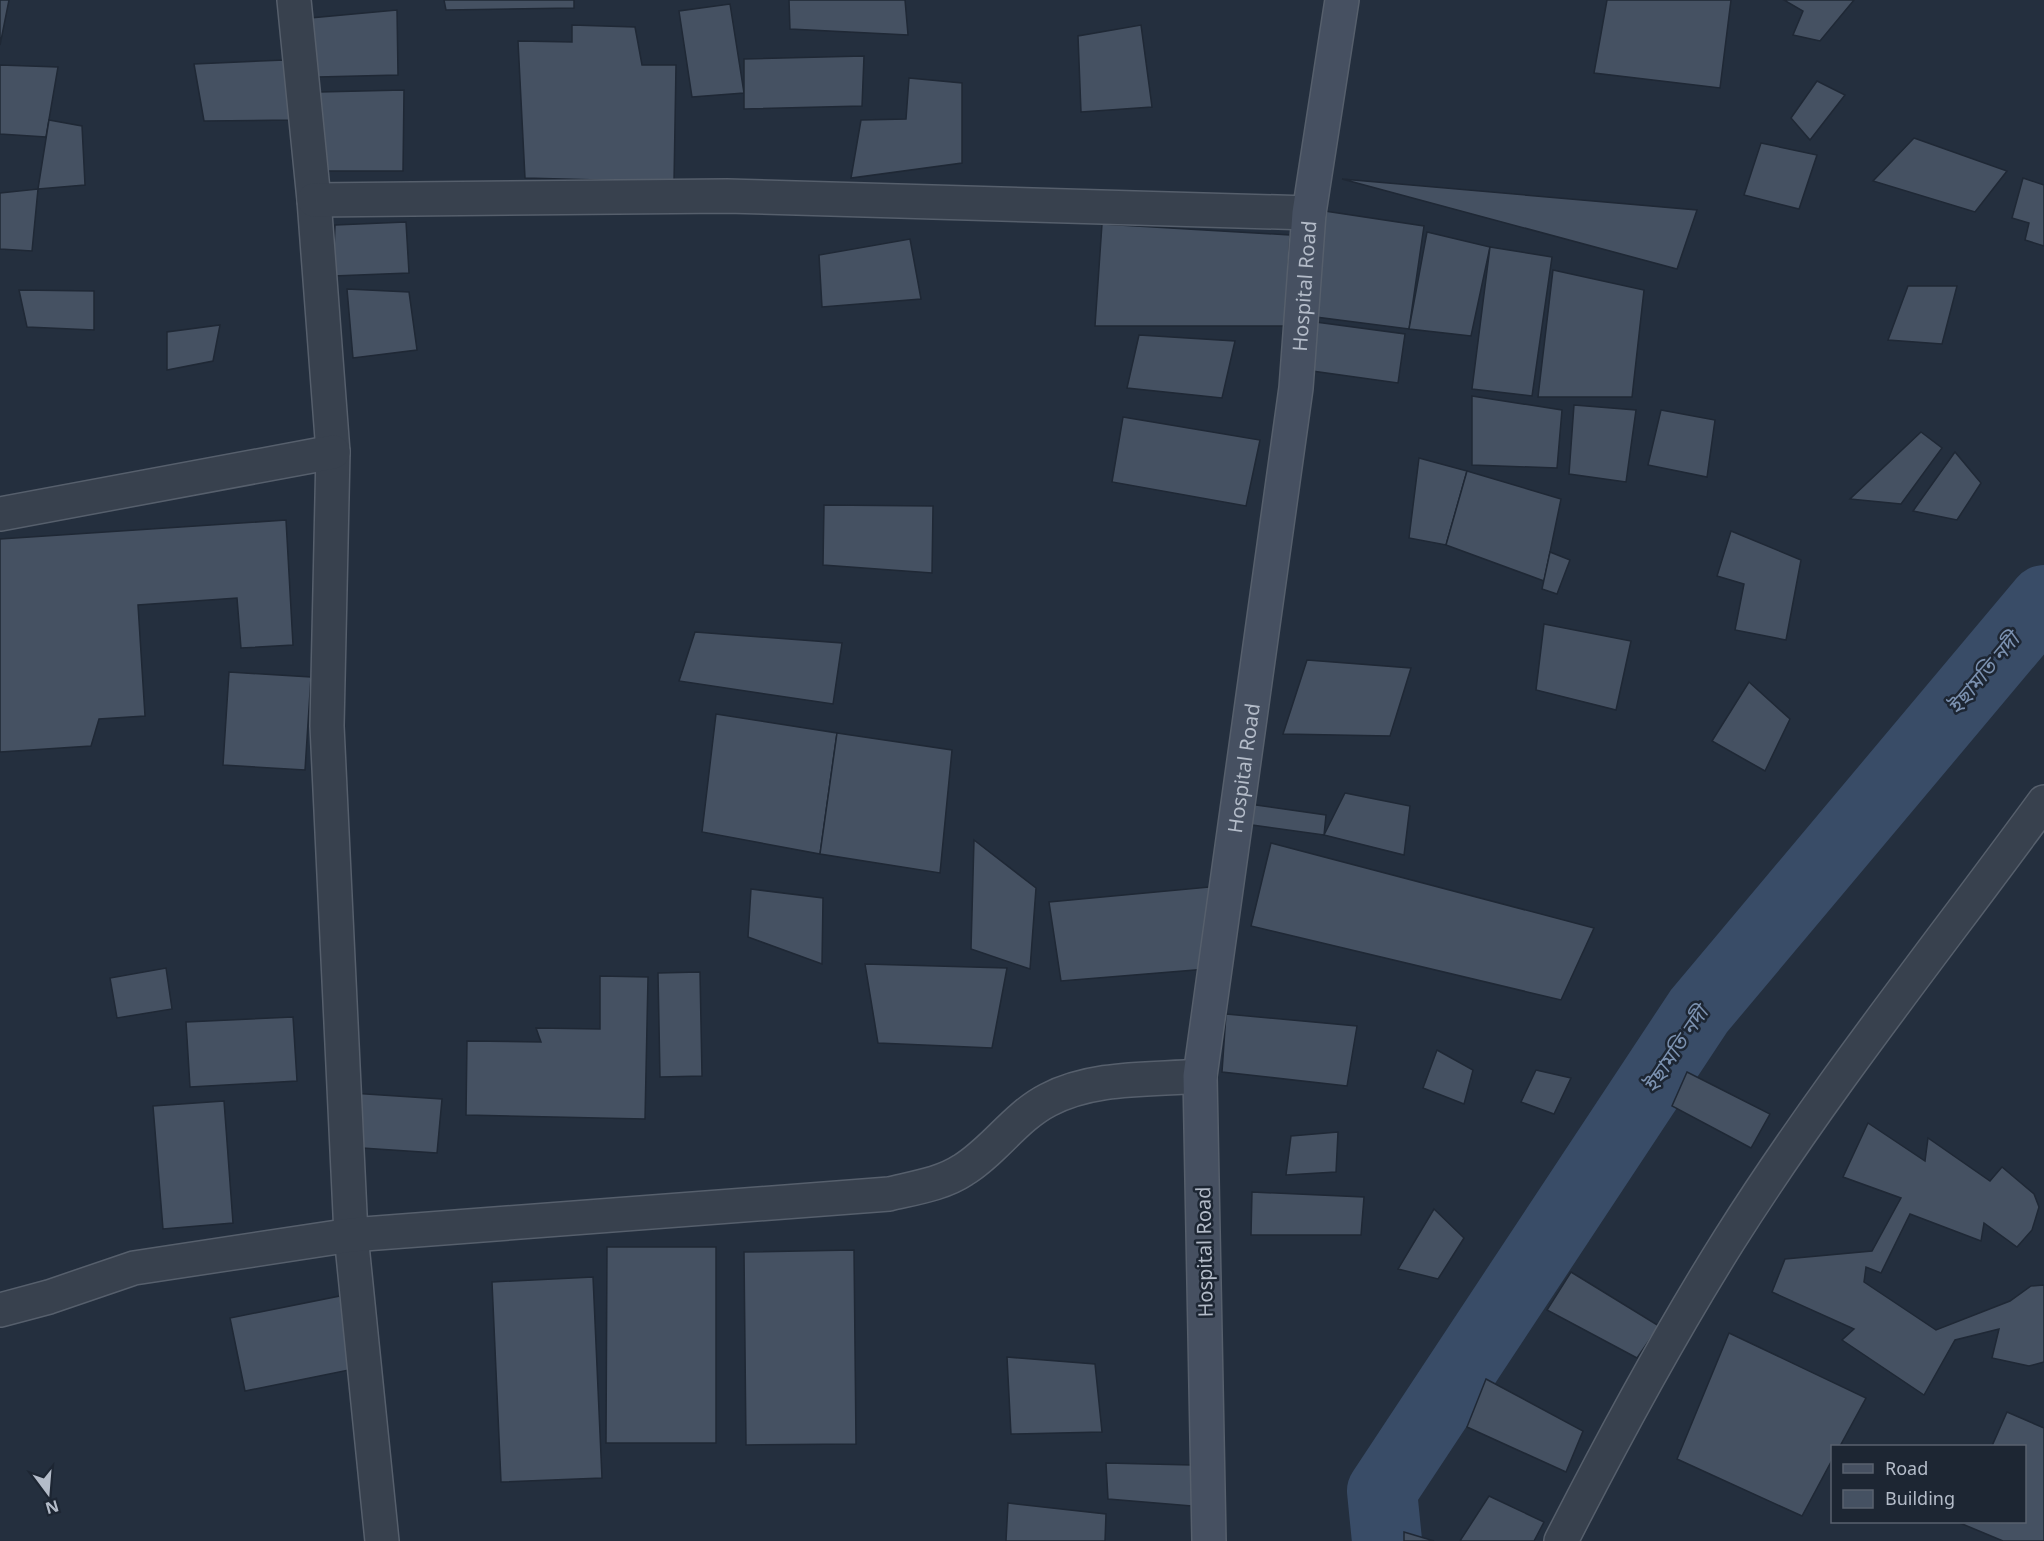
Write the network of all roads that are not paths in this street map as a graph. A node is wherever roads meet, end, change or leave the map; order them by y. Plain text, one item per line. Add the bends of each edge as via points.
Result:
1 (294, 0) edge
2 (1342, 0) edge
3 (314, 200) junction
4 (1309, 213) junction
5 (333, 452) junction
6 (0, 514) edge
7 (2044, 802) edge
8 (1200, 1076) junction
9 (351, 1235) junction
10 (0, 1310) edge
11 (382, 1541) edge
12 (1209, 1541) edge
13 (1561, 1541) edge

1 - 3 street
2 - 4 main road, Hospital Road
3 - 4 street via 727,196
3 - 5 street
4 - 8 main road, Hospital Road via 1296,388
5 - 6 street
5 - 9 street via 327,726
7 - 13 street via 1869,1037 1729,1240
8 - 9 street via 1081,1086 1027,1113 963,1170 930,1185 889,1194
8 - 12 main road, Hospital Road
9 - 10 street via 134,1268
9 - 11 street

